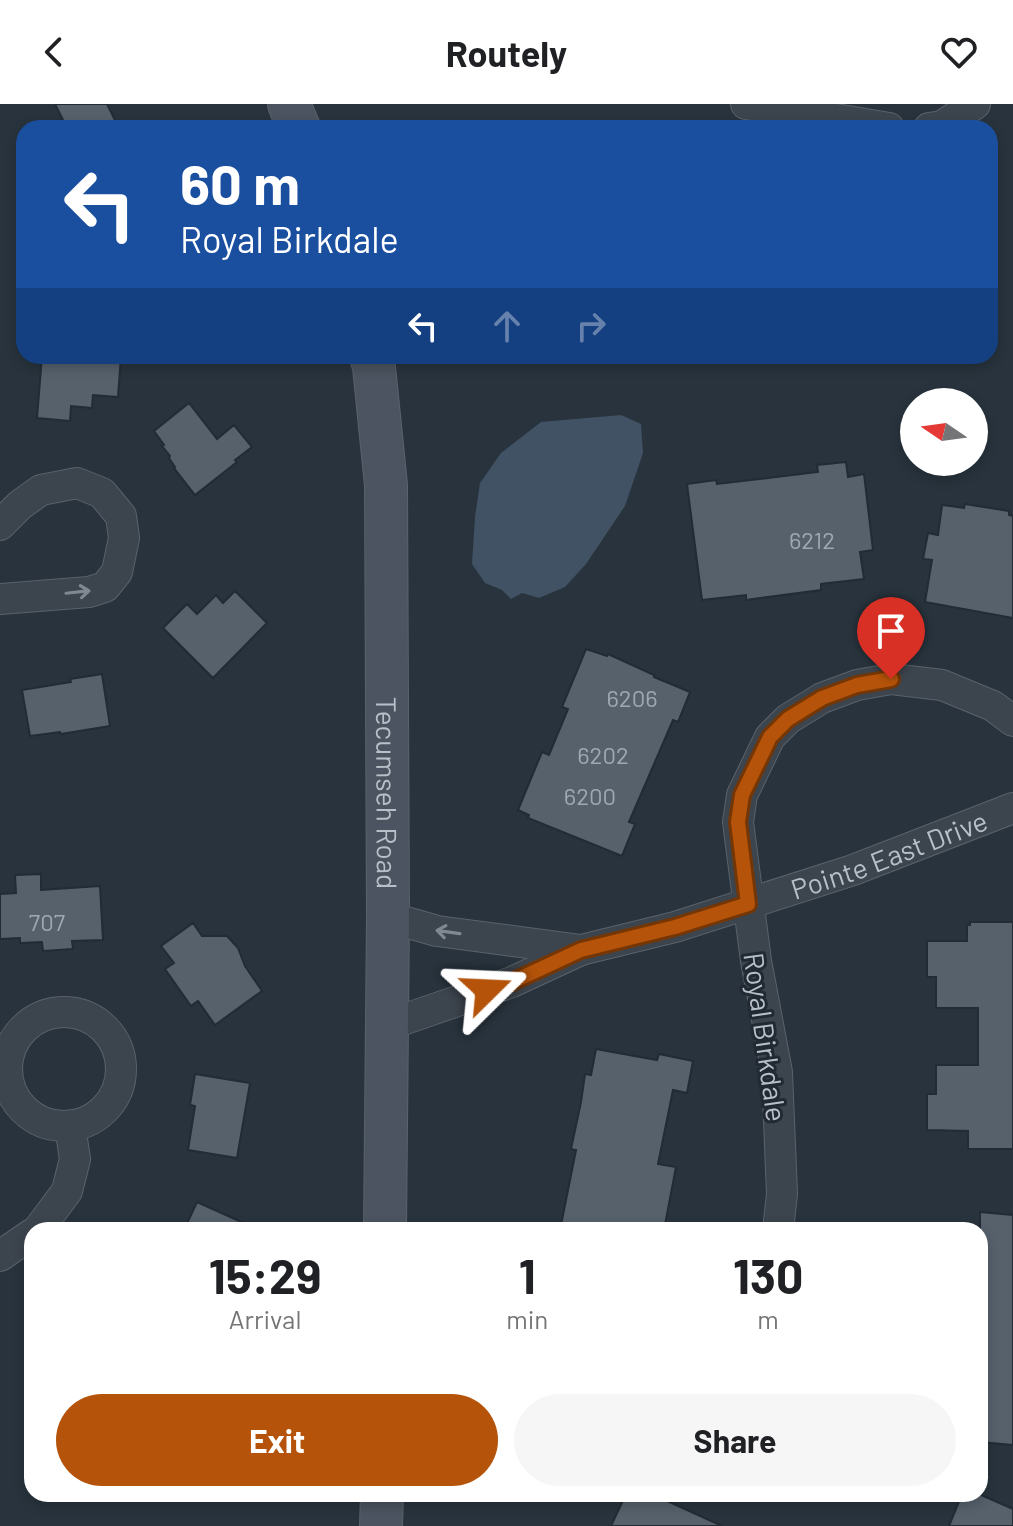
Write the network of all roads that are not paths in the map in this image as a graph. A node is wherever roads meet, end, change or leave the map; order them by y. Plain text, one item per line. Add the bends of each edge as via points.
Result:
1 (746, 104) edge
2 (975, 104) edge
3 (841, 120) edge
4 (951, 120) edge
5 (373, 364) edge
6 (0, 525) edge
7 (0, 599) edge
8 (1013, 721) edge
9 (1013, 808) edge
10 (748, 904) junction
11 (388, 917) junction
12 (581, 950) junction
13 (388, 1025) junction
14 (70, 1126) dead end
15 (44, 1222) edge
16 (385, 1222) edge
17 (779, 1222) edge
18 (24, 1240) edge
19 (0, 1256) edge
20 (382, 1502) edge
21 (381, 1526) edge

1 - 3 street
2 - 4 street
5 - 11 street, Tecumseh Road via 386,485
7 -> 6 street via 105,587 117,572 124,538 121,516 102,493 77,483 41,490
8 - 10 street, Royal Birkdale via 993,706 942,685 891,679 822,698 788,719 770,737 742,795 738,822
9 - 10 street, Pointe East Drive
10 - 12 street, Pointe East Drive
10 - 17 street, Royal Birkdale via 777,1072
12 -> 11 street, Pointe East Drive via 437,931
11 - 13 street, Tecumseh Road
12 - 13 street, Pointe East Drive via 512,982
13 - 16 street, Tecumseh Road
14 - 15 street via 75,1159 67,1191
18 - 19 street
20 - 21 street

